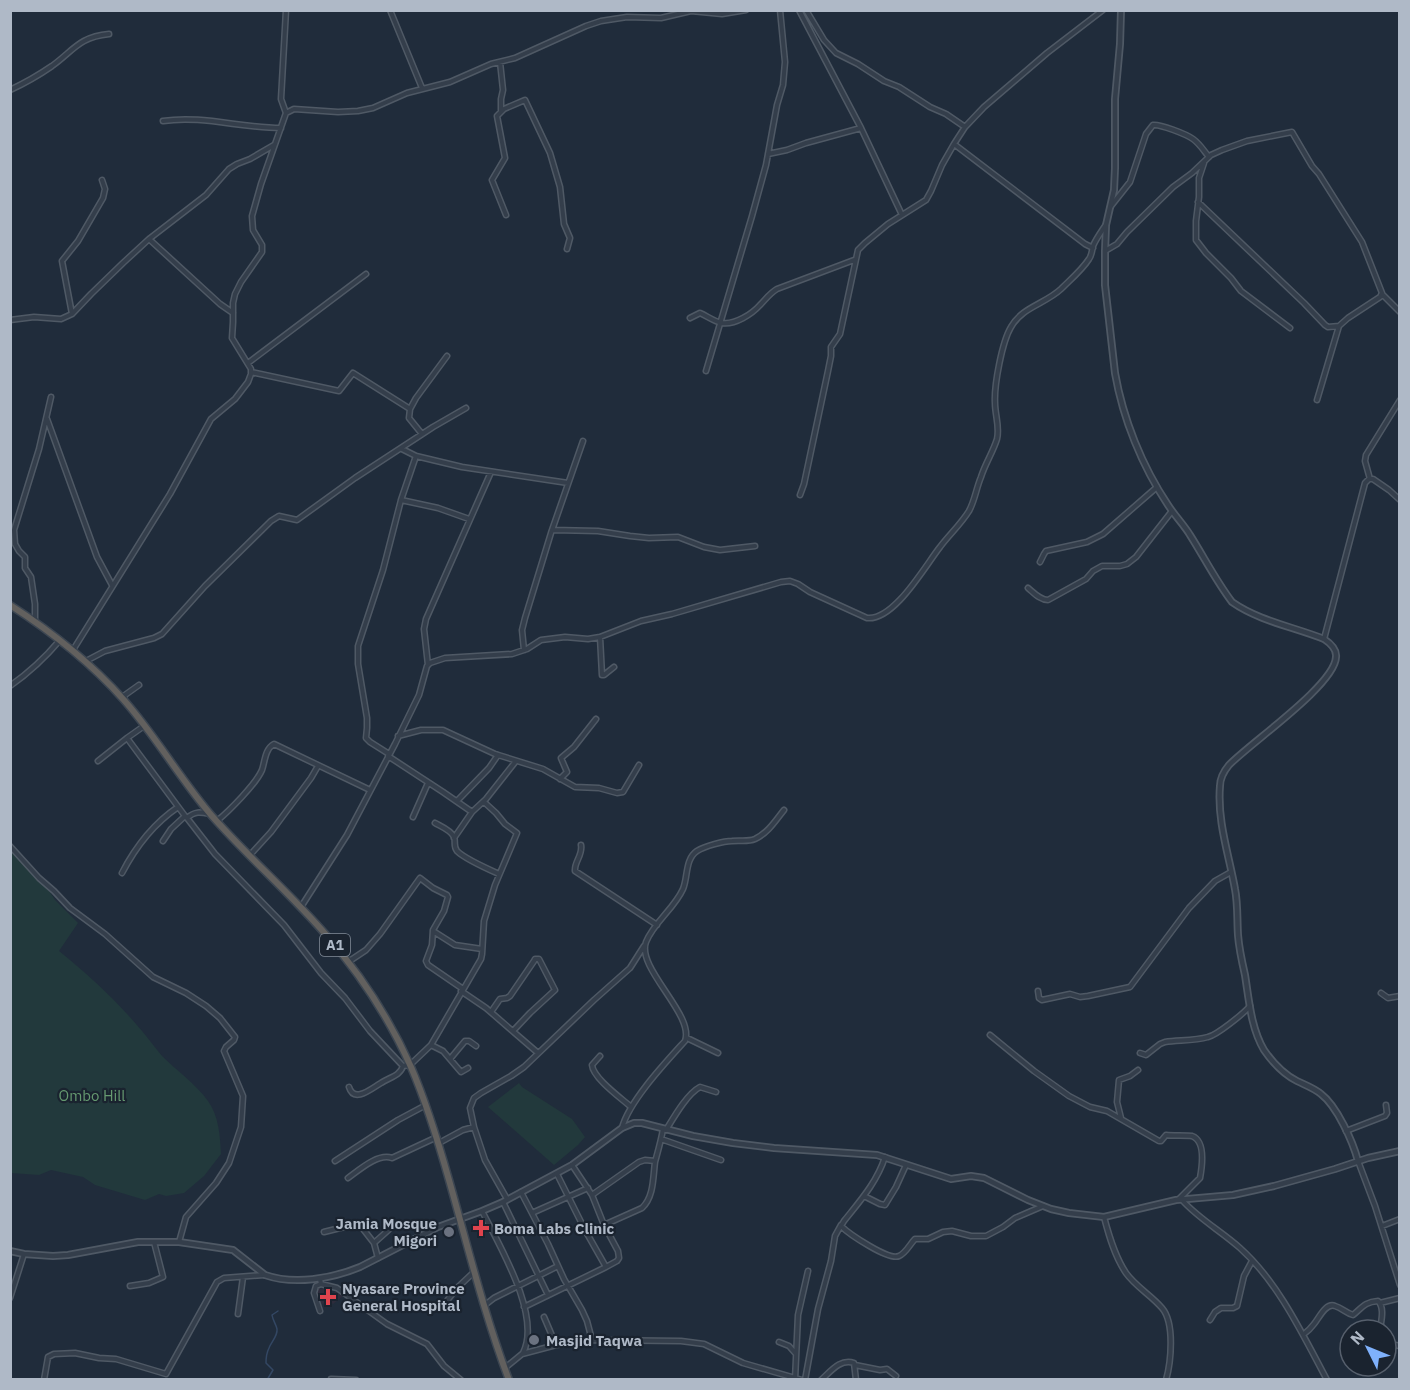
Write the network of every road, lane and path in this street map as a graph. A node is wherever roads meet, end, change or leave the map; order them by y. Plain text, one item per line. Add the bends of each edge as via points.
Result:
1 (286, 10) edge
2 (390, 10) edge
3 (746, 10) edge
4 (780, 10) edge
5 (799, 10) edge
6 (806, 10) edge
7 (1103, 10) edge
8 (1121, 10) edge
9 (109, 34) dead end
10 (500, 62) junction
11 (422, 88) junction
12 (10, 90) edge
13 (501, 111) junction
14 (286, 113) junction
15 (163, 121) dead end
16 (965, 127) junction
17 (280, 128) junction
18 (861, 128) junction
19 (275, 144) junction
20 (954, 144) junction
21 (768, 154) junction
22 (1208, 159) junction
23 (102, 180) dead end
24 (1198, 202) junction
25 (1111, 206) junction
26 (506, 215) dead end
27 (902, 215) junction
28 (1106, 225) junction
29 (149, 239) junction
30 (1093, 248) junction
31 (567, 249) dead end
32 (1104, 251) junction
33 (855, 259) junction
34 (366, 274) dead end
35 (1382, 294) junction
36 (1400, 312) edge
37 (233, 313) junction
38 (72, 314) junction
39 (690, 318) dead end
40 (10, 320) edge
41 (720, 323) junction
42 (1339, 326) junction
43 (1290, 328) dead end
44 (447, 356) dead end
45 (248, 363) junction
46 (706, 371) dead end
47 (251, 372) junction
48 (51, 397) dead end
49 (1317, 400) dead end
50 (1400, 400) edge
51 (466, 408) dead end
52 (410, 409) junction
53 (46, 417) junction
54 (422, 434) junction
55 (583, 441) dead end
56 (401, 449) junction
57 (416, 456) junction
58 (490, 472) junction
59 (1370, 479) junction
60 (568, 483) junction
61 (1157, 487) junction
62 (800, 495) dead end
63 (401, 500) junction
64 (1400, 500) edge
65 (1172, 511) junction
66 (469, 519) junction
67 (553, 530) junction
68 (755, 546) dead end
69 (1040, 562) dead end
70 (112, 585) junction
71 (1028, 588) dead end
72 (10, 605) edge
73 (35, 621) junction
74 (600, 637) junction
75 (60, 639) junction
76 (1324, 639) junction
77 (73, 650) junction
78 (524, 650) junction
79 (86, 661) junction
80 (428, 665) junction
81 (614, 667) dead end
82 (139, 685) dead end
83 (10, 686) edge
84 (124, 700) junction
85 (596, 719) dead end
86 (144, 726) junction
87 (398, 736) junction
88 (127, 738) junction
89 (389, 755) junction
90 (498, 755) junction
91 (98, 761) dead end
92 (516, 761) junction
93 (639, 765) dead end
94 (318, 766) junction
95 (560, 779) junction
96 (428, 783) junction
97 (370, 790) junction
98 (457, 801) junction
99 (484, 802) junction
100 (178, 807) junction
101 (784, 810) dead end
102 (472, 812) junction
103 (211, 814) junction
104 (413, 816) dead end
105 (186, 817) junction
106 (217, 821) junction
107 (435, 822) dead end
108 (454, 838) junction
109 (163, 841) dead end
110 (581, 845) dead end
111 (10, 846) edge
112 (250, 855) junction
113 (1231, 872) junction
114 (122, 873) dead end
115 (500, 874) junction
116 (300, 907) junction
117 (657, 925) junction
118 (433, 930) junction
119 (645, 944) junction
120 (482, 949) junction
121 (348, 962) junction
122 (462, 990) junction
123 (1038, 991) dead end
124 (1381, 993) dead end
125 (1400, 996) edge
126 (1250, 1006) junction
127 (491, 1012) junction
128 (513, 1031) junction
129 (990, 1035) dead end
130 (687, 1038) junction
131 (431, 1045) junction
132 (476, 1046) dead end
133 (538, 1053) junction
134 (718, 1053) dead end
135 (1140, 1053) dead end
136 (600, 1056) dead end
137 (450, 1059) junction
138 (407, 1065) junction
139 (468, 1068) dead end
140 (1138, 1070) dead end
141 (349, 1087) dead end
142 (716, 1092) dead end
143 (427, 1105) junction
144 (1386, 1105) dead end
145 (632, 1107) junction
146 (1121, 1119) junction
147 (474, 1127) junction
148 (622, 1128) junction
149 (665, 1130) junction
150 (1346, 1131) junction
151 (662, 1139) junction
152 (438, 1140) junction
153 (1400, 1150) edge
154 (885, 1157) junction
155 (721, 1160) dead end
156 (335, 1161) dead end
157 (656, 1161) junction
158 (1358, 1161) junction
159 (572, 1165) junction
160 (906, 1165) junction
161 (557, 1174) junction
162 (348, 1179) dead end
163 (588, 1188) junction
164 (521, 1192) junction
165 (592, 1195) junction
166 (864, 1196) junction
167 (568, 1197) junction
168 (1180, 1200) junction
169 (505, 1201) junction
170 (1043, 1206) junction
171 (482, 1211) junction
172 (532, 1214) junction
173 (1104, 1217) junction
174 (460, 1219) junction
175 (1400, 1219) edge
176 (842, 1224) junction
177 (604, 1225) junction
178 (393, 1226) dead end
179 (1382, 1226) junction
180 (324, 1232) dead end
181 (154, 1241) junction
182 (179, 1242) junction
183 (374, 1243) junction
184 (10, 1251) edge
185 (24, 1254) junction
186 (378, 1258) junction
187 (1252, 1261) junction
188 (558, 1266) junction
189 (606, 1267) junction
190 (808, 1271) dead end
191 (474, 1272) junction
192 (265, 1275) junction
193 (539, 1275) junction
194 (243, 1277) junction
195 (321, 1281) junction
196 (1400, 1285) edge
197 (130, 1286) dead end
198 (519, 1286) junction
199 (568, 1286) junction
200 (549, 1295) junction
201 (10, 1298) edge
202 (1400, 1298) edge
203 (1380, 1303) junction
204 (442, 1306) dead end
205 (483, 1306) junction
206 (524, 1307) junction
207 (320, 1311) dead end
208 (238, 1314) dead end
209 (544, 1317) dead end
210 (1382, 1318) edge
211 (1210, 1320) dead end
212 (1304, 1334) junction
213 (592, 1340) junction
214 (779, 1342) dead end
215 (796, 1343) junction
216 (556, 1345) junction
217 (789, 1346) junction
218 (522, 1353) junction
219 (796, 1354) junction
220 (855, 1365) junction
221 (504, 1368) junction
222 (166, 1374) junction
223 (896, 1376) dead end
224 (331, 1379) edge
225 (796, 1379) edge
226 (44, 1380) edge
227 (165, 1380) edge
228 (356, 1380) edge
229 (461, 1380) edge
230 (509, 1380) edge
231 (804, 1380) edge
232 (822, 1380) edge
233 (856, 1380) edge
234 (1166, 1380) edge
235 (1327, 1380) edge

1 - 14 street via 281,99
2 - 11 street
3 - 10 street via 722,14 691,11 661,18 601,21
4 - 21 street via 785,69
5 - 18 street
6 - 16 street via 836,53
7 - 16 street via 1047,53
8 - 25 street
9 - 12 street via 79,43 53,65
10 - 11 street via 456,80
10 - 13 street
11 - 14 street via 363,111 299,109
13 - 26 street via 497,116 505,158 492,181
13 - 31 street via 523,100 527,102 560,187 564,224 570,238
14 - 17 street
15 - 17 street via 201,119
16 - 20 street
17 - 19 street
18 - 21 street
18 - 27 street
19 - 29 street via 230,169 212,190
19 - 37 street via 252,221 262,252 237,288
20 - 27 street via 929,196
20 - 30 street
21 - 41 street
22 - 24 street via 1199,174
22 - 25 street via 1191,138 1153,124 1130,182
22 - 32 street via 1170,190 1117,244
22 - 35 street via 1247,141 1292,132 1362,242
23 - 38 street via 103,198 62,261
24 - 42 street via 1325,325
24 - 43 street via 1198,243 1243,293
25 - 28 street
27 - 33 street via 865,243
28 - 30 street
28 - 32 street
29 - 37 street
29 - 38 street
30 - 74 street via 1087,261 1061,288 1024,312 1010,328 995,389 997,437 974,501 892,608 875,618 864,618 790,581 650,618
32 - 61 street via 1117,386 1135,441
33 - 41 street via 781,287 744,317
33 - 62 street via 840,334 831,347
34 - 45 street
35 - 36 street
35 - 42 street
37 - 45 street via 232,338
38 - 40 street via 61,319
39 - 41 street via 700,312
41 - 46 street
42 - 49 street
44 - 52 street
45 - 47 street
47 - 52 street via 339,391 353,373
47 - 70 street via 241,393 212,419
48 - 53 street
50 - 59 street via 1366,455
51 - 54 street
52 - 54 street via 409,418
53 - 70 street via 97,557
53 - 73 street via 14,530 15,544 31,575
54 - 56 street
55 - 60 street
56 - 57 street
56 - 79 street via 297,520 279,516 271,520 162,634 105,651
57 - 58 street
57 - 63 street
58 - 60 street
58 - 66 street
59 - 64 street
59 - 76 street via 1361,494
60 - 67 street
61 - 65 street
61 - 69 street via 1103,534 1087,542 1046,551
63 - 66 street
63 - 89 street via 357,659 367,718 366,738
65 - 71 street via 1127,564 1102,566 1048,600
65 - 76 street via 1232,602
66 - 80 street via 425,623
67 - 68 street via 678,537 720,550
67 - 78 street via 523,625
70 - 77 street
72 - 73 highway, A1
73 - 75 highway, A1
74 - 78 street via 541,640
74 - 81 street via 602,675
75 - 77 highway, A1
75 - 83 street via 31,672
76 - 113 street via 1337,656 1329,675 1286,717 1236,757 1222,776 1220,806
77 - 79 highway, A1
78 - 80 street via 508,655 445,658
79 - 84 highway, A1
80 - 87 street via 419,695
82 - 84 street
84 - 86 highway, A1
85 - 95 street via 561,758 567,772
86 - 88 street
86 - 103 highway, A1
87 - 89 street
87 - 90 street via 439,729
88 - 91 street
88 - 100 street
89 - 96 street
89 - 97 street
90 - 92 street
90 - 98 street
92 - 95 street
92 - 99 street
93 - 95 street via 622,793 579,788
94 - 97 street
94 - 106 street via 271,745 260,775
94 - 112 street
96 - 98 street
96 - 104 street
97 - 116 street via 347,835
98 - 102 street
99 - 102 street
99 - 115 street via 517,833
100 - 105 street
100 - 114 street via 147,834
101 - 117 street via 755,839 728,842 694,853 683,889
102 - 108 street
103 - 105 street via 198,812
103 - 106 highway, A1
105 - 109 street
105 - 138 street via 215,854 284,926 370,1032 392,1056
106 - 112 highway, A1
107 - 108 street
108 - 115 street via 458,851
110 - 117 street via 575,871
111 - 182 street via 78,915 153,977 206,1006 235,1037 224,1051 243,1095 241,1127 229,1163 186,1217
112 - 116 highway, A1
113 - 123 street via 1215,881 1189,908 1130,987 1042,1000
113 - 126 street
115 - 120 street via 484,921
116 - 121 highway, A1
117 - 119 street
118 - 120 street via 455,945
118 - 121 street via 448,897 420,878 380,934
118 - 122 street via 426,963
119 - 130 street via 651,968 684,1022
119 - 133 street via 630,968
120 - 122 street via 481,958
121 - 138 highway, A1 via 383,1012
122 - 127 street
122 - 131 street
124 - 125 street via 1388,998
126 - 135 street via 1213,1036 1162,1043 1146,1055
126 - 150 street via 1260,1041 1272,1062 1288,1076 1323,1095
127 - 128 street
127 - 128 street via 500,999 508,998 534,961 540,959 555,990
128 - 133 street
129 - 146 street via 1067,1095
130 - 134 street
130 - 145 street
131 - 137 street
131 - 138 street
132 - 137 street via 465,1041
133 - 147 street via 519,1071 474,1098 470,1108
136 - 145 street via 592,1065 593,1071
137 - 139 street via 461,1072
138 - 141 street via 362,1094 353,1094
138 - 143 highway, A1
140 - 146 street via 1119,1080 1117,1100
142 - 149 street via 696,1089
143 - 152 highway, A1
143 - 156 street
144 - 150 street via 1385,1116
145 - 148 street
146 - 168 street via 1159,1141 1166,1135 1197,1140 1202,1156 1200,1178
147 - 152 street
147 - 169 street
148 - 149 street via 638,1123
148 - 159 street
149 - 151 street
149 - 154 street via 764,1147
150 - 158 street
151 - 155 street
151 - 157 street
152 - 162 street via 392,1158 384,1156
152 - 174 highway, A1
153 - 158 street
154 - 160 street
154 - 166 street
157 - 165 street via 639,1162
157 - 177 street via 645,1206
158 - 168 street via 1233,1195
158 - 179 street
159 - 161 street
159 - 163 street
160 - 166 street via 885,1204
160 - 170 street via 951,1179 984,1178
161 - 164 street
161 - 167 street
163 - 165 street
163 - 167 street
164 - 169 street
164 - 172 street
165 - 177 street
166 - 176 street
167 - 172 street
167 - 189 street
168 - 173 street
168 - 187 street
169 - 171 street
169 - 193 street
170 - 173 street via 1069,1214
170 - 176 street via 986,1236 952,1231 918,1238 896,1257 871,1247
171 - 174 street
171 - 198 street
172 - 188 street
173 - 234 street via 1124,1270 1161,1306 1169,1320
174 - 186 street
174 - 191 highway, A1
175 - 179 street
176 - 231 street via 835,1236
177 - 189 street via 619,1256
178 - 183 street
179 - 196 street
180 - 183 street via 358,1224
181 - 182 street
181 - 185 street via 68,1255
181 - 197 street via 163,1277
182 - 192 street via 233,1250
183 - 186 street
184 - 185 street
185 - 201 street
186 - 195 street
187 - 211 street via 1237,1306 1221,1308
187 - 212 street
188 - 193 street
188 - 199 street
189 - 199 street
190 - 215 street
191 - 204 street
191 - 205 highway, A1
192 - 194 street
192 - 195 street
193 - 198 street
193 - 200 street
194 - 208 street
194 - 222 street via 218,1282
195 - 207 street via 314,1293
195 - 229 street via 387,1324 427,1344
198 - 205 street
198 - 206 street
199 - 200 street
199 - 213 street
200 - 206 street
202 - 203 street
203 - 210 street
203 - 212 street via 1369,1302 1353,1315 1330,1305
205 - 221 highway, A1
206 - 218 street via 528,1338
209 - 216 street
212 - 235 street
213 - 216 street
213 - 225 street via 698,1342 743,1363
214 - 217 street
215 - 217 street
215 - 219 street
216 - 218 street
217 - 219 street
218 - 221 street
219 - 225 street
220 - 223 street via 888,1370
220 - 232 street via 852,1361 843,1362
220 - 233 street
221 - 230 highway, A1
222 - 226 street via 122,1360 67,1353 48,1357
222 - 227 street
224 - 228 street
225 - 231 street

